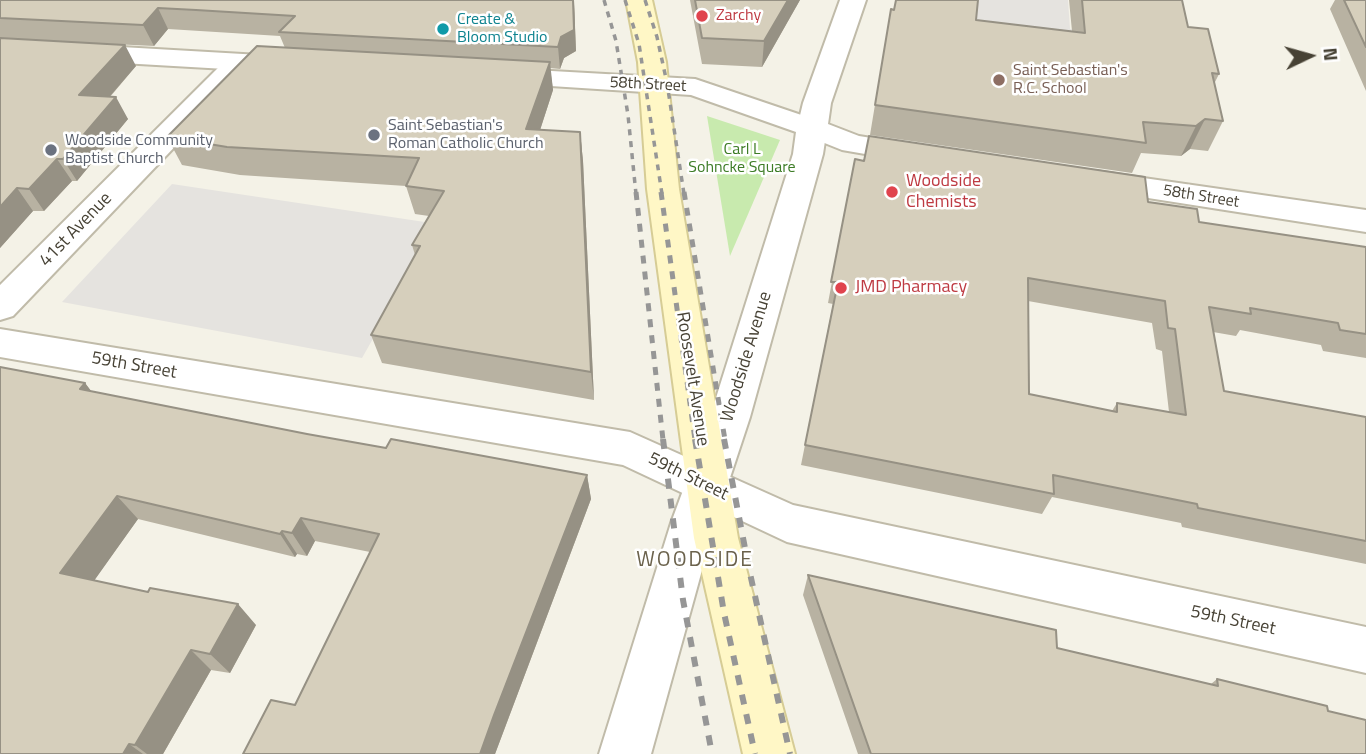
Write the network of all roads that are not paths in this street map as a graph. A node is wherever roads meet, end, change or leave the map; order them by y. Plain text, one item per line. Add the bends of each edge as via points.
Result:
1 (639, 0) edge
2 (853, 0) edge
3 (0, 48) edge
4 (240, 62) junction
5 (323, 66) edge
6 (477, 75) edge
7 (654, 85) junction
8 (812, 128) junction
9 (951, 159) edge
10 (1069, 177) edge
11 (1366, 222) edge
12 (0, 307) edge
13 (0, 343) edge
14 (708, 486) junction
15 (1366, 650) edge
16 (625, 754) edge
17 (769, 754) edge

1 - 7 main road, Roosevelt Avenue
2 - 8 street, Woodside Avenue
3 - 4 street
4 - 5 street
4 - 12 street, 41st Avenue
6 - 7 street, 58th Street
7 - 8 street, 58th Street via 695,87
7 - 14 main road, Roosevelt Avenue via 663,189
8 - 9 street, 58th Street via 853,144
8 - 14 street, Woodside Avenue
10 - 11 street, 58th Street
13 - 14 street, 59th Street via 630,449
14 - 15 street, 59th Street via 787,523
14 - 16 street, Woodside Avenue
14 - 17 main road, Roosevelt Avenue via 716,538

